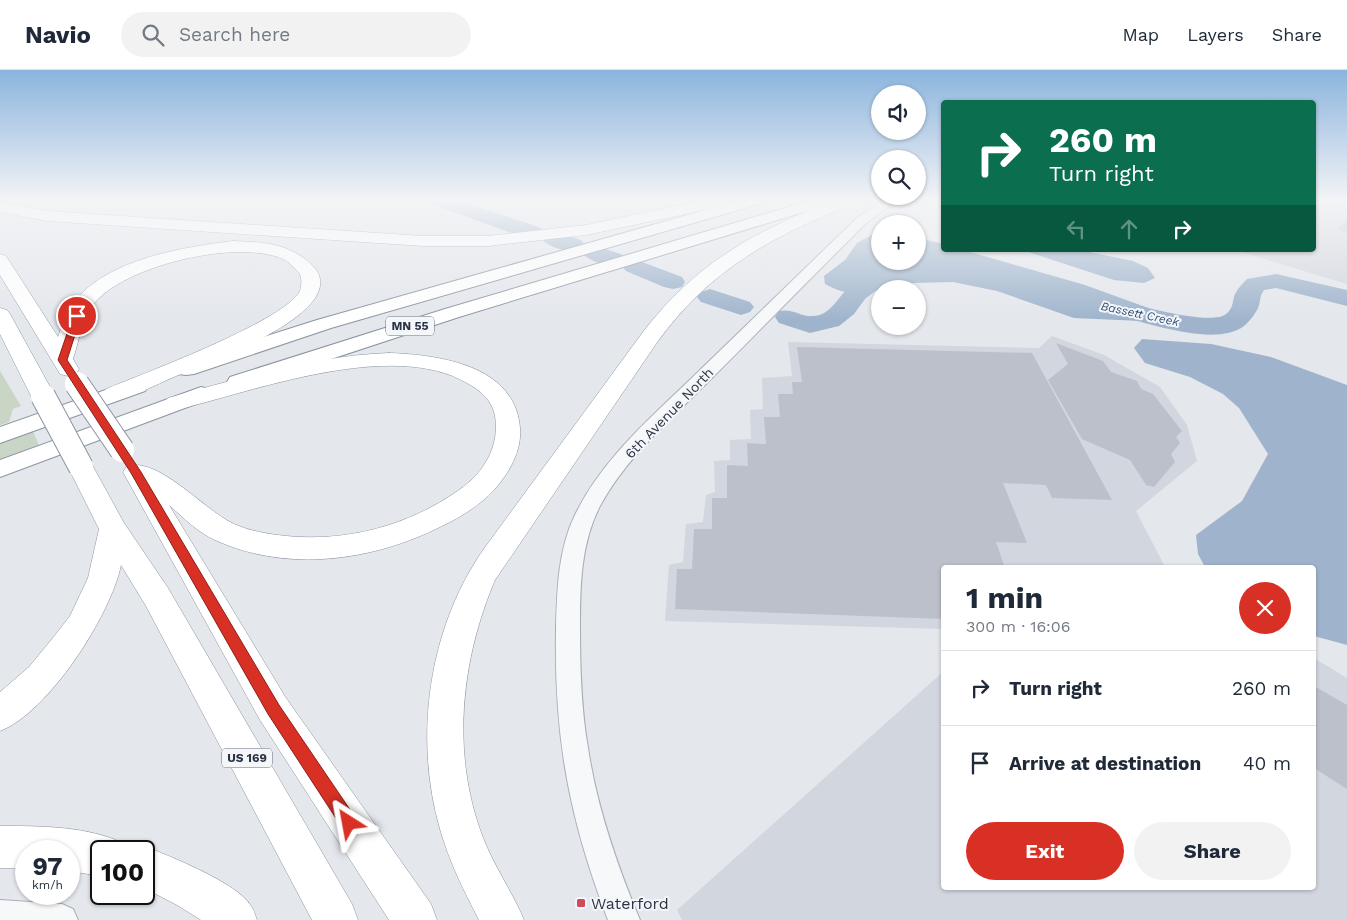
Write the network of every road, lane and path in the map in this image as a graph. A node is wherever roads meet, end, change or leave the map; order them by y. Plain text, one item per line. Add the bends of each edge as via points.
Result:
1 (417, 241) edge
2 (492, 241) edge
3 (615, 241) edge
4 (693, 241) edge
5 (757, 241) edge
6 (840, 241) edge
7 (0, 260) edge
8 (0, 314) edge
9 (0, 358) edge
10 (62, 360) junction
11 (40, 390) junction
12 (114, 394) junction
13 (176, 403) junction
14 (0, 435) edge
15 (129, 461) junction
16 (0, 469) edge
17 (113, 529) junction
18 (0, 715) edge
19 (0, 847) edge
20 (90, 854) edge
21 (155, 872) edge
22 (0, 916) edge
23 (62, 920) edge
24 (235, 920) edge
25 (336, 920) edge
26 (414, 920) edge
27 (502, 920) edge
28 (624, 920) edge

1 - 2 highway
3 - 12 highway, MN 55 via 324,324
4 - 13 highway, MN 55 via 452,313
5 - 27 highway via 706,276 656,329 544,484 480,579 471,602 451,669 444,718 452,794 462,836
6 - 28 street, 6th Avenue North via 633,446 604,483 581,525 568,581 570,717 581,785 610,886
7 - 10 highway
8 - 11 highway, US 169
9 - 11 highway
10 - 12 highway via 77,316 87,299 117,277 143,265 195,250 243,247 292,256 308,271 312,279 311,290 275,321
10 - 15 highway, bridge
11 - 17 highway, US 169, bridge
12 - 14 highway, MN 55
13 - 15 highway via 314,368 361,361 403,360 454,368 486,384 504,404 508,415 508,436 504,454 491,476 456,506 389,538 334,549 313,550 268,544 221,530
13 - 16 highway, MN 55
15 - 26 highway via 274,709
17 - 18 highway via 103,578 82,624 41,678
17 - 25 highway, US 169 via 156,597
19 - 20 highway via 32,846
21 - 24 highway via 200,893
22 - 23 street

